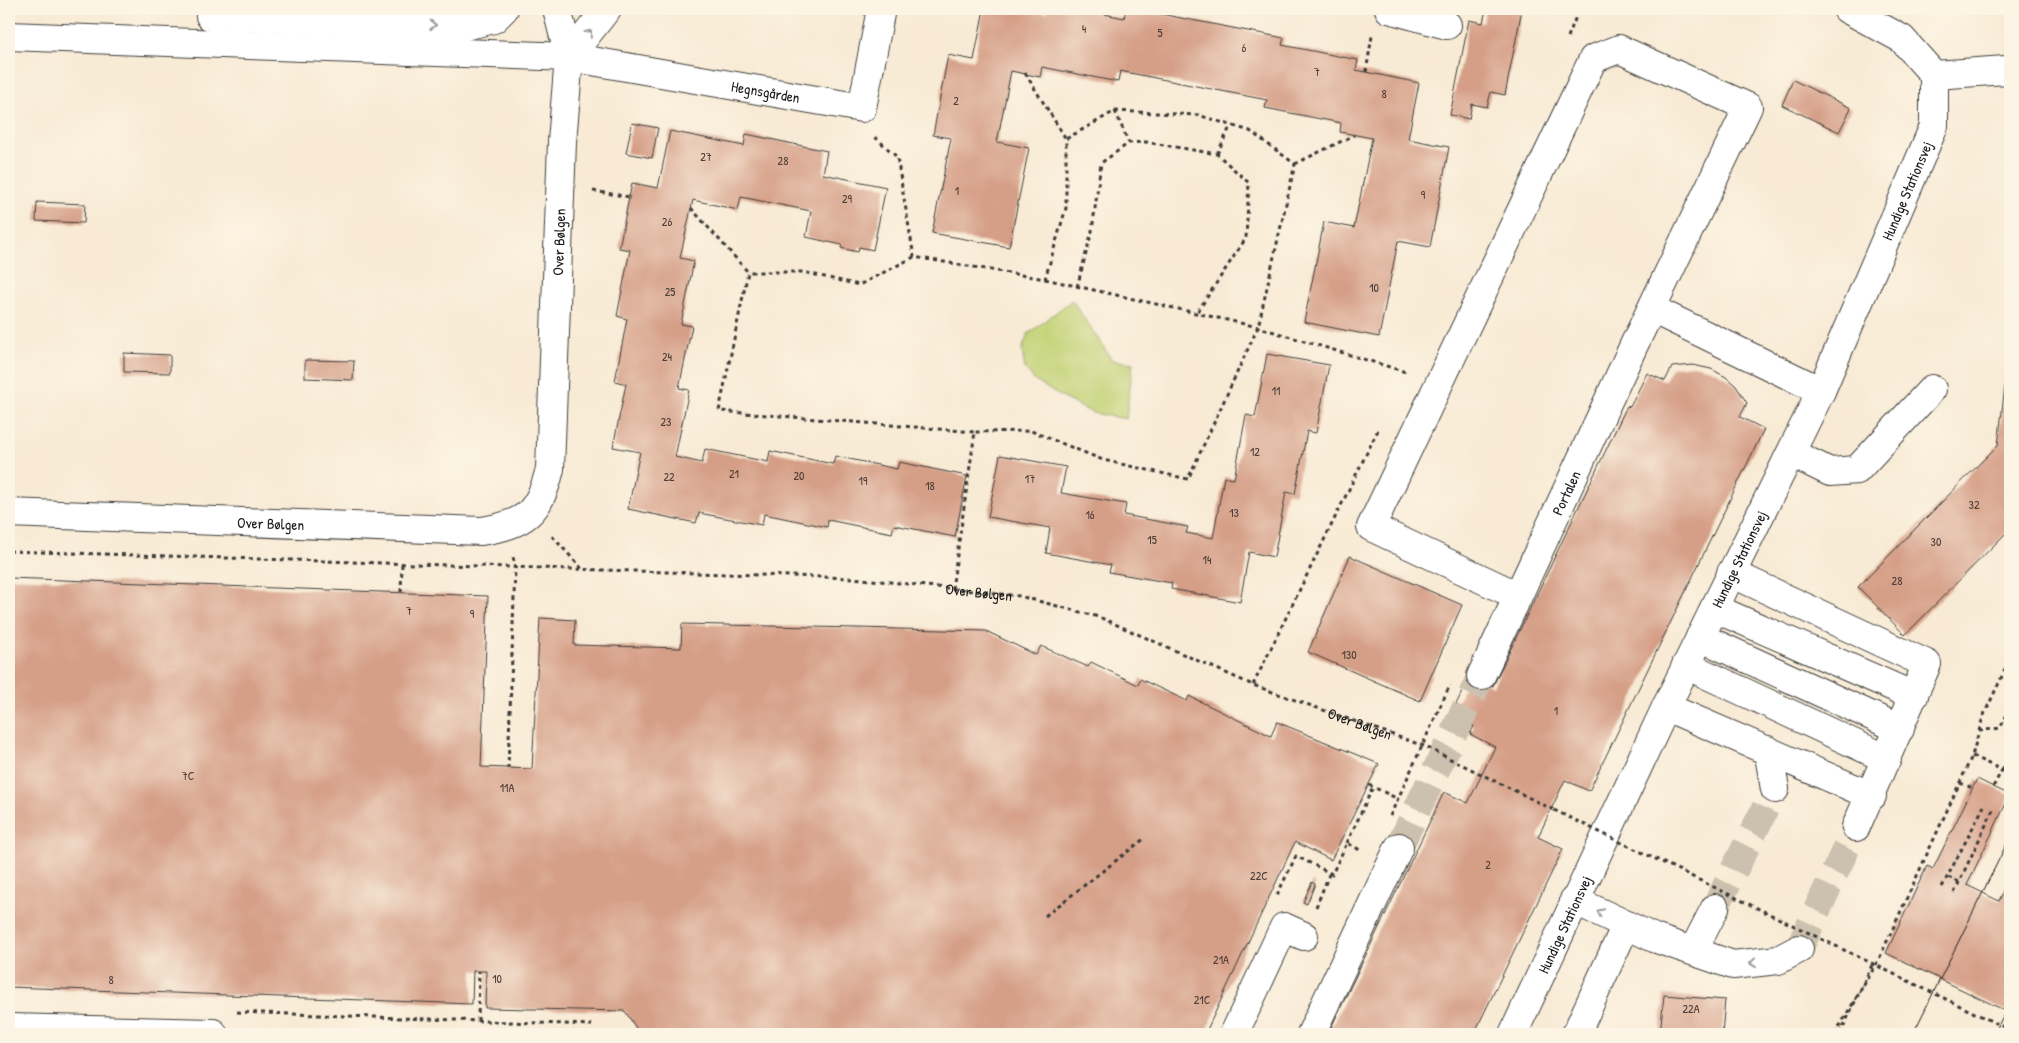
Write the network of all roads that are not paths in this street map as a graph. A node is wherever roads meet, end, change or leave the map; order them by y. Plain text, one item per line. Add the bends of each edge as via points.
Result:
1 (504, 9) edge
2 (557, 9) edge
3 (607, 9) edge
4 (881, 9) edge
5 (1847, 9) edge
6 (360, 15) edge
7 (210, 16) dead end
8 (1381, 18) edge
9 (1447, 25) dead end
10 (9, 36) edge
11 (569, 57) junction
12 (2010, 72) edge
13 (1934, 75) junction
14 (1652, 309) junction
15 (1932, 389) dead end
16 (1821, 391) junction
17 (1791, 453) junction
18 (9, 513) edge
19 (1731, 573) junction
20 (1518, 596) junction
21 (1714, 608) junction
22 (1700, 637) junction
23 (1686, 665) junction
24 (1481, 676) tunnel mouth
25 (1914, 696) junction
26 (1666, 706) junction
27 (1900, 729) junction
28 (1768, 750) junction
29 (1887, 759) junction
30 (1775, 789) tunnel mouth
31 (1872, 796) junction
32 (1856, 827) tunnel mouth
33 (1399, 847) tunnel mouth
34 (1574, 900) junction
35 (1715, 908) tunnel mouth
36 (1626, 925) junction
37 (1304, 936) dead end
38 (1799, 949) tunnel mouth
39 (1693, 951) junction
40 (9, 1028) edge
41 (213, 1034) edge
42 (1234, 1034) edge
43 (1311, 1034) edge
44 (1513, 1034) edge
45 (1576, 1034) edge

6 -> 1 street via 464,26 494,19
2 - 11 street
11 -> 3 street
4 - 11 street, Hegnsgården via 862,108
5 - 13 street via 1902,39
6 - 7 street
8 - 9 street
10 - 11 street, Hegnsgården
11 - 18 street, Over Bølgen via 562,142 550,469 544,494 531,513 508,527 481,531
12 - 13 street
13 - 16 street, Hundige Stationsvej via 1934,126
14 - 16 street
14 - 20 street, Portalen
14 - 20 street, Portalen via 1748,107 1619,49 1593,59 1370,528
15 - 17 street via 1856,470 1830,472
16 - 17 street, Hundige Stationsvej
17 - 19 street, Hundige Stationsvej
19 - 21 street, Hundige Stationsvej
19 - 25 street via 1927,664
20 - 24 street, Portalen
21 - 22 street, Hundige Stationsvej
21 - 25 street
22 - 23 street, Hundige Stationsvej
22 - 27 street
23 - 26 street, Hundige Stationsvej
23 - 29 street
25 - 27 street
26 - 28 street
26 - 34 street, Hundige Stationsvej
27 - 29 street
28 - 30 street
28 - 31 street
29 - 31 street
31 - 32 street
33 - 43 street
36 -> 34 street
34 - 44 street, Hundige Stationsvej
35 - 39 street
36 - 39 street
36 - 45 street
37 - 42 street via 1284,927
38 -> 39 street via 1778,960 1733,965
40 - 41 street

